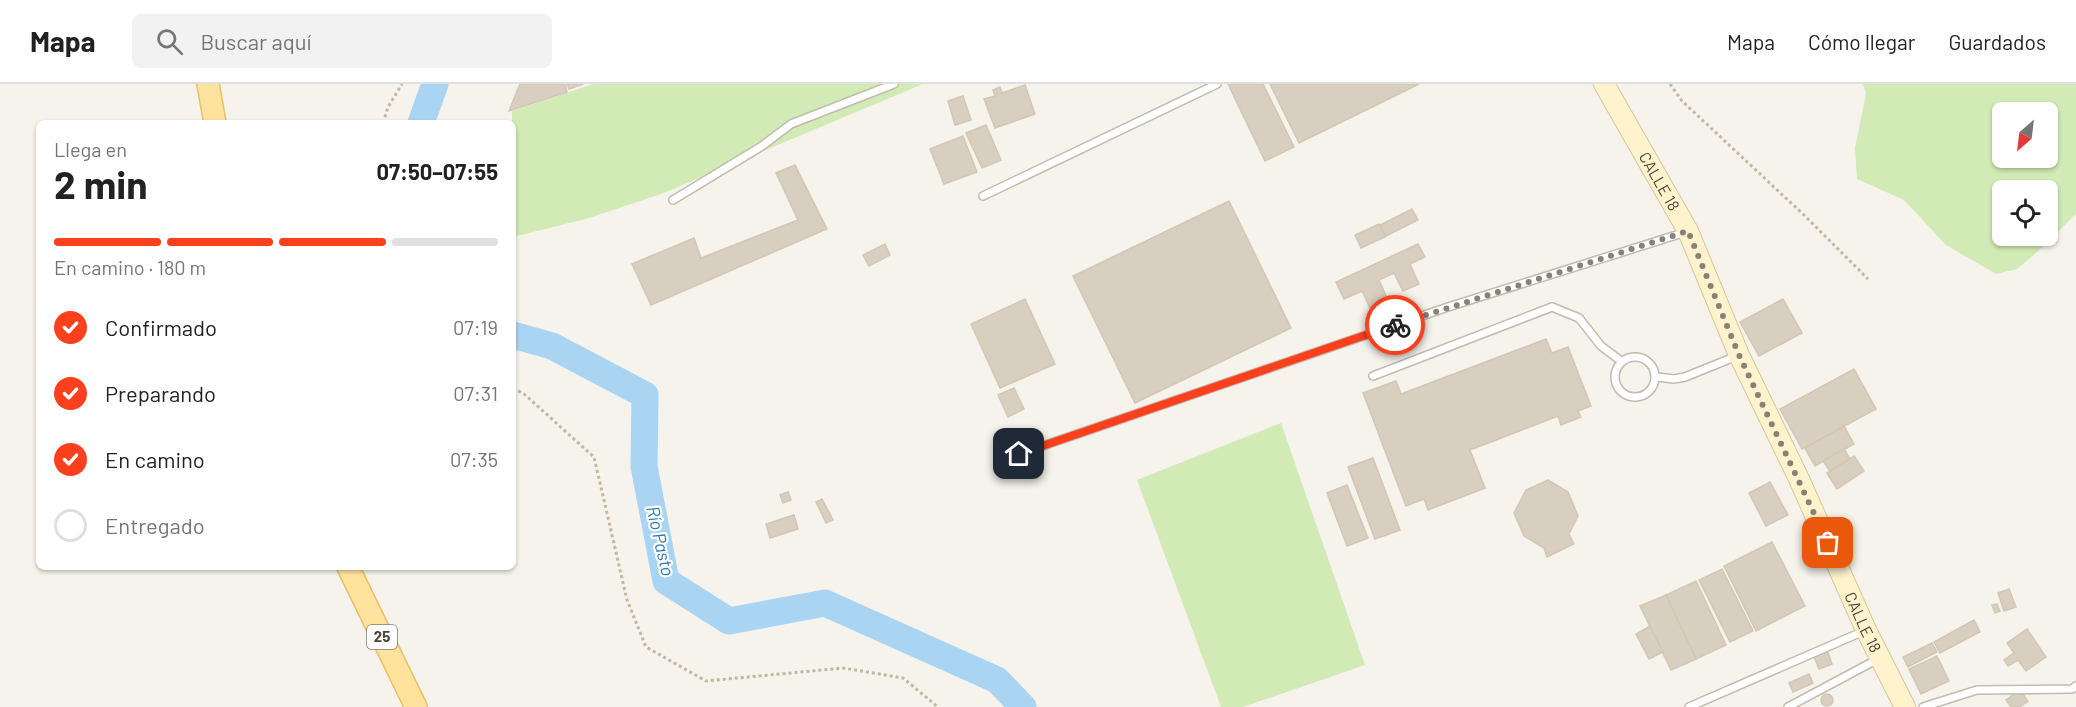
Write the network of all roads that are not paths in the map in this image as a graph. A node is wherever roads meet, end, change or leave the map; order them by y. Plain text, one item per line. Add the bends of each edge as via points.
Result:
1 (208, 84) edge
2 (894, 84) edge
3 (1217, 84) edge
4 (1604, 84) edge
5 (214, 120) edge
6 (983, 196) dead end
7 (673, 200) dead end
8 (1688, 231) junction
9 (1739, 355) junction
10 (1621, 361) junction
11 (1374, 376) dead end
12 (1657, 377) junction
13 (1019, 454) dead end
14 (349, 570) edge
15 (1866, 630) junction
16 (1880, 658) junction
17 (2076, 686) edge
18 (416, 707) edge
19 (1689, 707) edge
20 (1788, 707) edge
21 (1905, 707) edge
22 (1923, 707) edge

1 - 5 main road
2 - 7 lane via 791,124
3 - 6 lane
4 - 8 main road, CALLE 18
8 - 9 main road, CALLE 18
8 - 13 lane via 1448,307
9 - 12 lane via 1685,377
9 - 15 main road, CALLE 18
10 - 11 lane via 1601,346 1579,318 1552,307
10 - 12 lane via 1636,356 1651,362
10 - 12 lane via 1614,376 1620,392 1635,398 1650,392
14 - 18 main road, 25
15 - 16 main road, CALLE 18
15 - 19 lane
16 - 20 lane
16 - 21 main road, CALLE 18
17 - 22 lane via 1977,690

